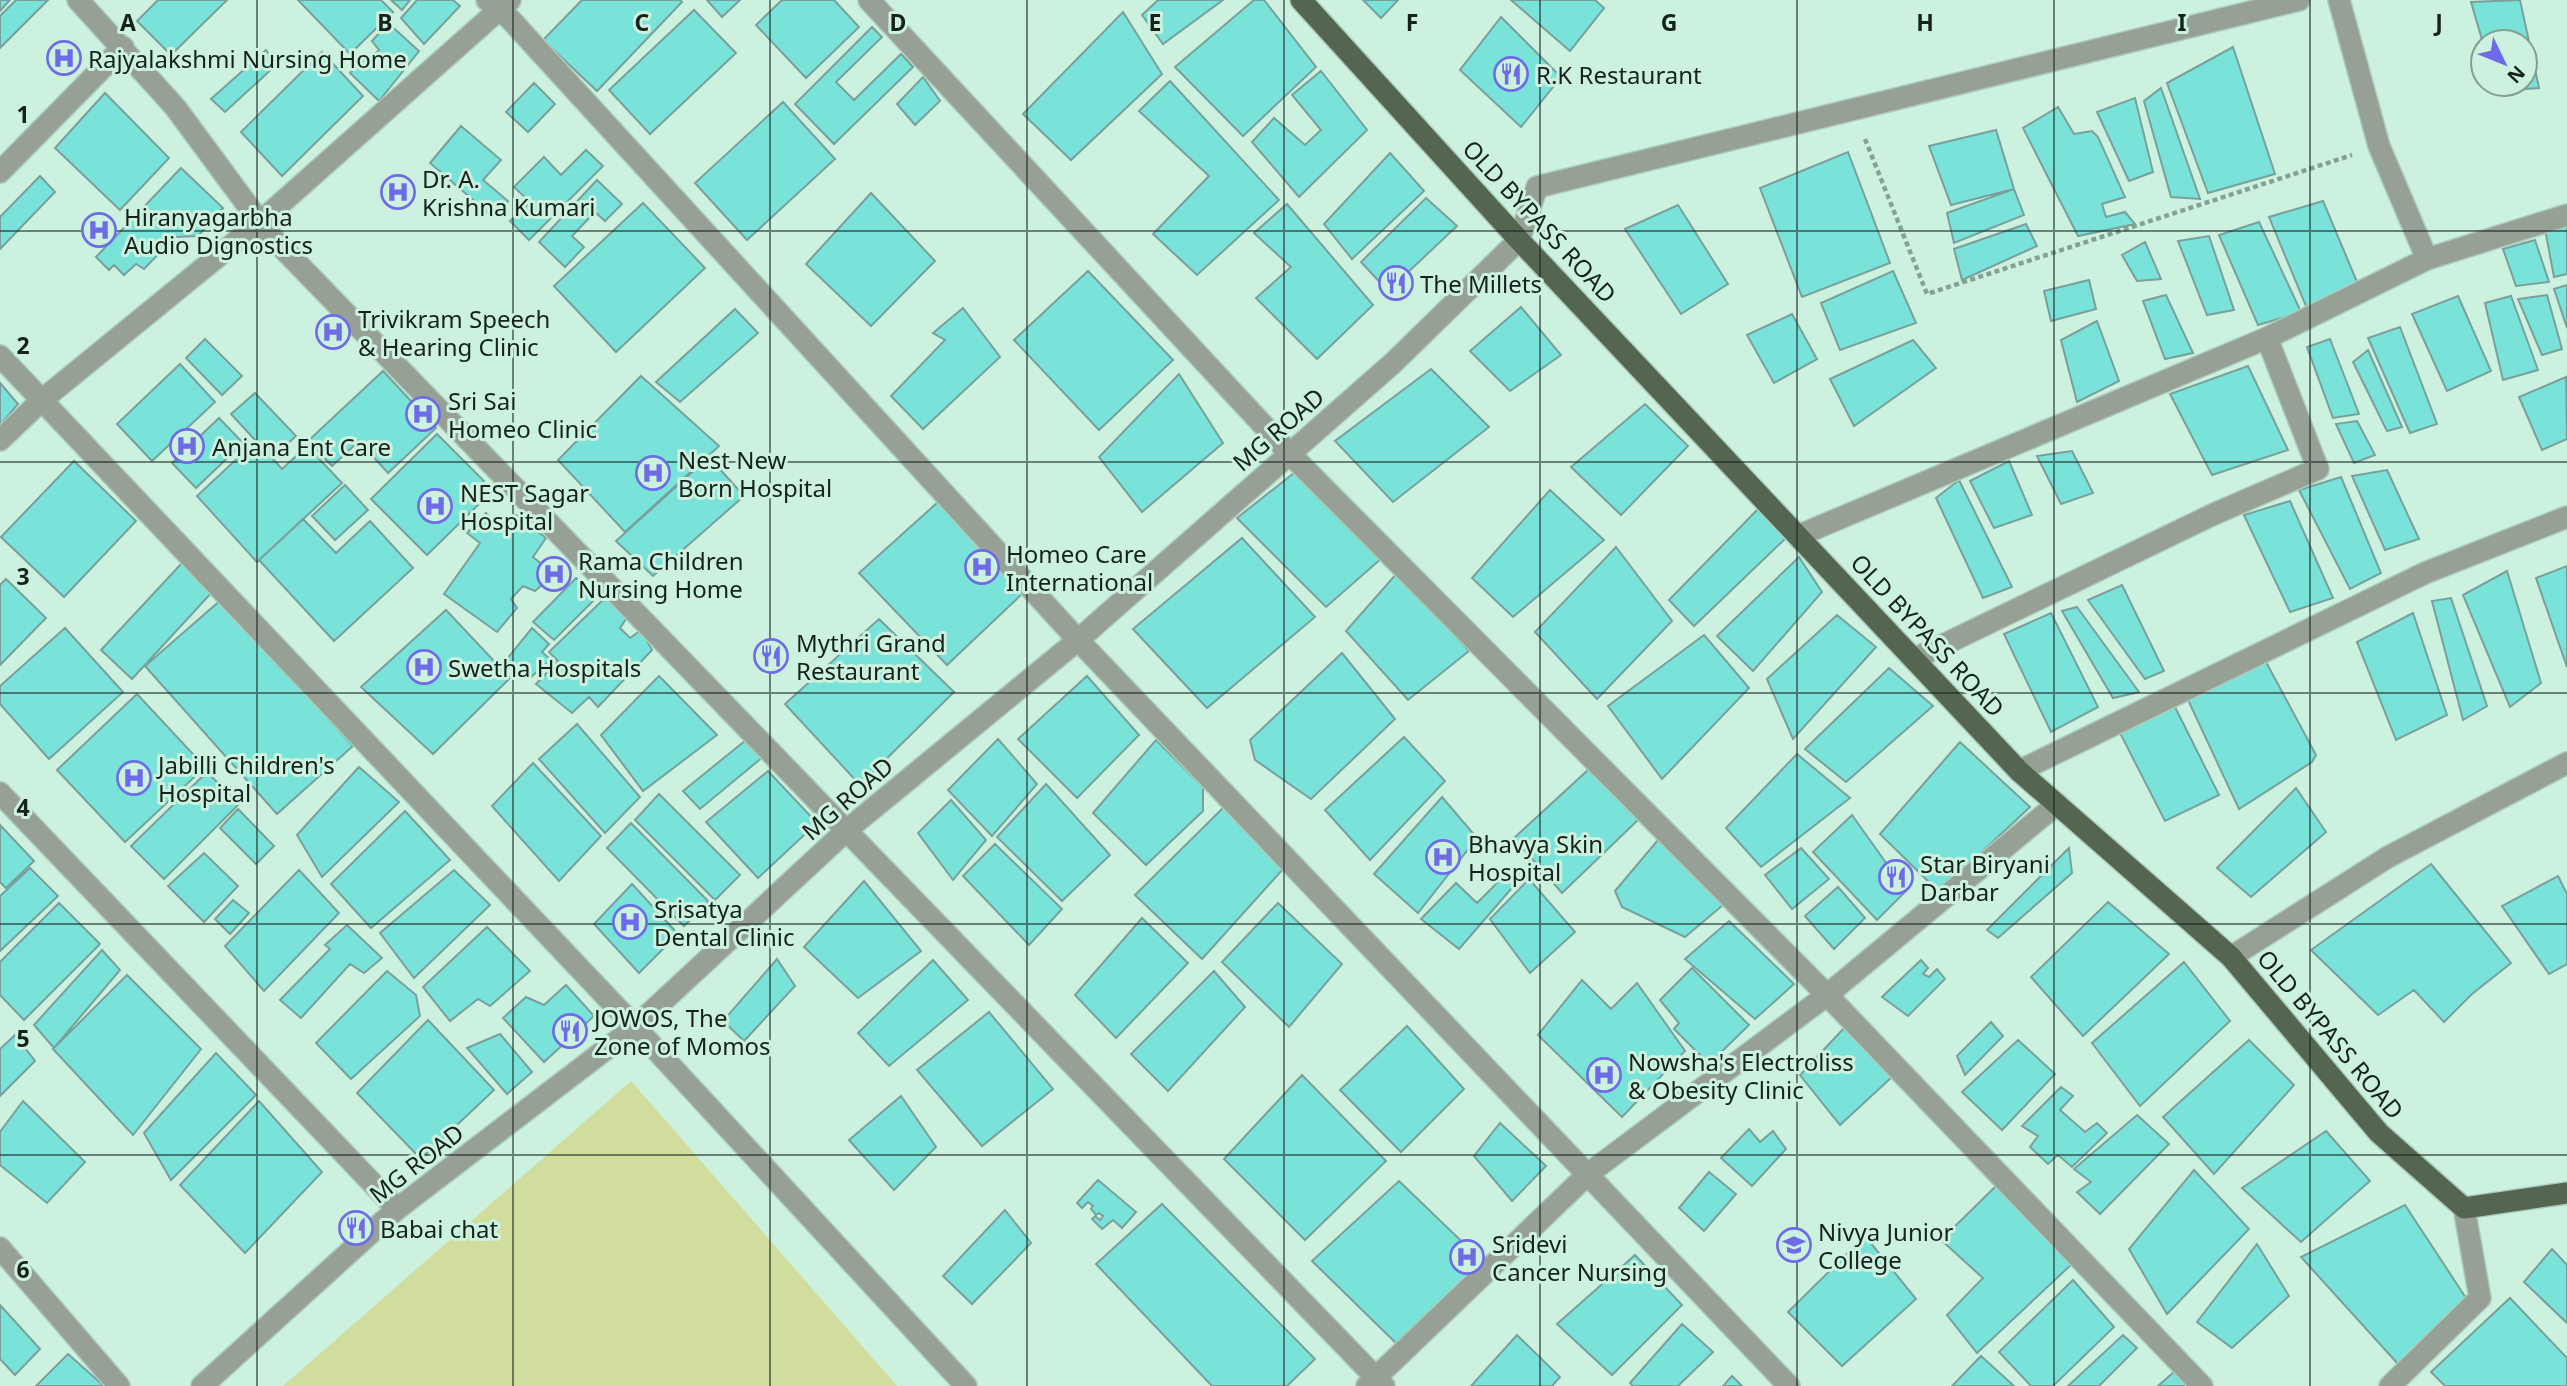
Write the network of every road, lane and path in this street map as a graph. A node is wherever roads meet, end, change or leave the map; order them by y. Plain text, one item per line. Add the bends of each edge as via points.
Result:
1 (78, 0) edge
2 (869, 0) edge
3 (1301, 0) edge
4 (2299, 0) edge
5 (2339, 0) edge
6 (499, 4) edge
7 (123, 47) junction
8 (1853, 109) junction
9 (2379, 146) junction
10 (0, 172) edge
11 (2567, 215) edge
12 (260, 222) junction
13 (1519, 240) junction
14 (2427, 260) junction
15 (2267, 338) junction
16 (0, 356) edge
17 (41, 400) junction
18 (0, 440) edge
19 (1290, 454) junction
20 (2567, 517) edge
21 (1800, 535) junction
22 (1078, 640) junction
23 (1914, 659) junction
24 (2567, 763) edge
25 (2019, 771) junction
26 (0, 793) edge
27 (2057, 804) junction
28 (848, 829) junction
29 (2231, 957) junction
30 (1827, 995) junction
31 (635, 1027) junction
32 (1588, 1174) junction
33 (2567, 1193) edge
34 (2464, 1208) junction
35 (397, 1209) junction
36 (0, 1248) edge
37 (1376, 1383) edge
38 (119, 1386) edge
39 (202, 1386) edge
40 (966, 1386) edge
41 (1789, 1386) edge
42 (2202, 1386) edge
43 (2390, 1386) edge

1 - 7 street
2 - 19 street
3 - 13 main road, OLD BYPASS ROAD
4 - 8 street
5 - 9 street
6 - 12 street
6 - 22 street
7 - 10 street
7 - 12 street via 175,107
8 - 9 path via 1927,294
8 - 13 street via 1537,187
9 - 14 street
11 - 14 street
12 - 17 street
12 - 28 street
13 - 19 street, MG ROAD via 1393,363
13 - 21 main road, OLD BYPASS ROAD
14 - 15 street
15 - 21 street
15 - 23 street via 2318,469 2214,514
16 - 17 street
17 - 18 street
17 - 31 street
19 - 22 street, MG ROAD
19 - 30 street
20 - 25 street via 2426,573
21 - 23 main road, OLD BYPASS ROAD
22 - 28 street, MG ROAD
22 - 32 street
23 - 25 main road, OLD BYPASS ROAD
24 - 29 street via 2388,857
25 - 27 main road, OLD BYPASS ROAD
26 - 35 street
27 - 29 main road, OLD BYPASS ROAD
27 - 30 street
28 - 31 street, MG ROAD
28 - 37 street
29 - 34 main road, OLD BYPASS ROAD via 2379,1133
30 - 32 street
30 - 42 street
31 - 35 street, MG ROAD
31 - 40 street
32 - 37 street
32 - 41 street
33 - 34 main road
34 - 43 street via 2480,1298
35 - 39 street, MG ROAD
36 - 38 street

